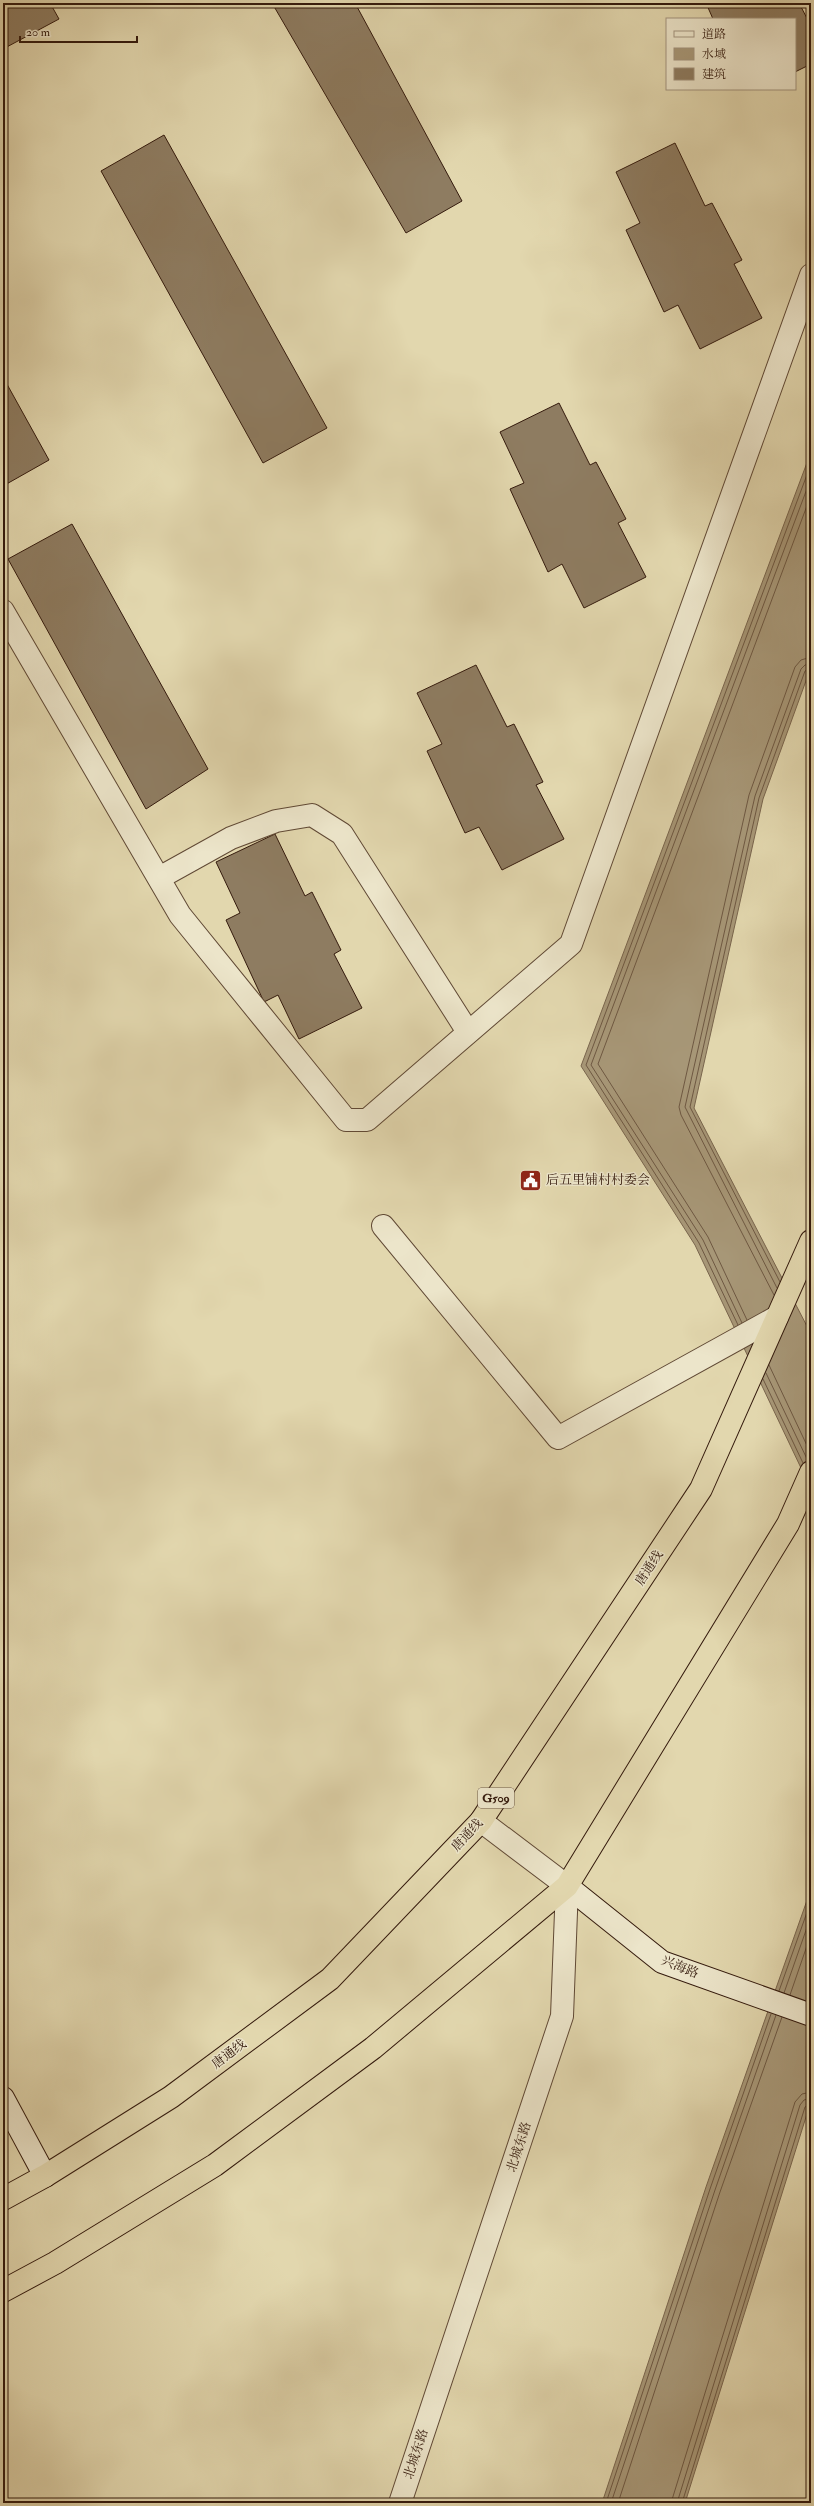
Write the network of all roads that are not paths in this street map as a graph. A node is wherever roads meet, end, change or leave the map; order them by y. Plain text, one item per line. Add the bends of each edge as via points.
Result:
1 (811, 274) edge
2 (3, 611) edge
3 (159, 878) junction
4 (468, 1032) junction
5 (383, 1226) dead end
6 (811, 1241) edge
7 (777, 1317) junction
8 (811, 1472) edge
9 (481, 1821) junction
10 (566, 1886) junction
11 (811, 2015) edge
12 (3, 2098) edge
13 (45, 2176) junction
14 (3, 2199) edge
15 (3, 2291) edge
16 (400, 2503) edge

1 - 4 street via 571,944
2 - 3 street
3 - 4 street via 231,838 276,821 312,815 342,834
3 - 4 street via 180,915 346,1120 367,1120
5 - 7 street via 558,1438
6 - 7 highway, 唐通线 / G509
7 - 9 highway, 唐通线 / G509 via 701,1488
8 - 10 highway via 788,1524
9 - 10 street
9 - 13 highway, 唐通线 / G509 via 330,1979 171,2097
10 - 11 street, 兴海路 via 662,1962
10 - 15 highway via 373,2048 215,2165 55,2263
10 - 16 street, 北城东路 via 562,2016
12 - 13 street
13 - 14 highway, 唐通线 / G509

